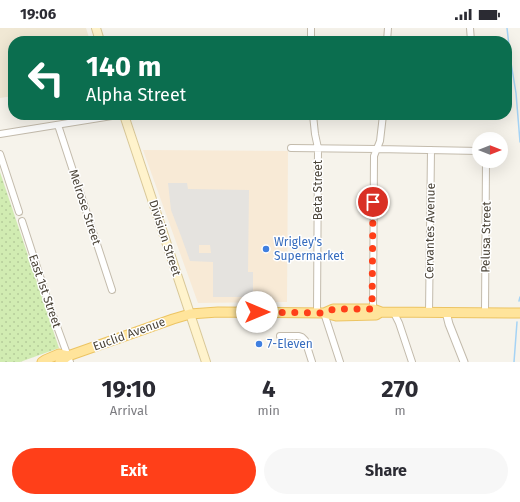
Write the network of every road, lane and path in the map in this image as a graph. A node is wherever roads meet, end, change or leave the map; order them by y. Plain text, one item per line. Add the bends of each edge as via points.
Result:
1 (88, 120) edge
2 (126, 120) edge
3 (314, 120) edge
4 (382, 120) edge
5 (58, 125) junction
6 (0, 134) edge
7 (291, 148) dead end
8 (318, 148) junction
9 (377, 149) junction
10 (431, 150) junction
11 (472, 150) edge
12 (0, 154) edge
13 (486, 168) edge
14 (19, 212) dead end
15 (22, 221) dead end
16 (112, 290) dead end
17 (377, 311) junction
18 (446, 312) junction
19 (320, 313) junction
20 (394, 313) junction
21 (429, 313) junction
22 (485, 313) junction
23 (520, 313) edge
24 (190, 314) junction
25 (280, 336) dead end
26 (69, 359) edge
27 (42, 362) edge
28 (60, 362) edge
29 (206, 362) edge
30 (312, 362) edge
31 (340, 362) edge
32 (412, 362) edge
33 (464, 362) edge

1 - 5 street
2 - 24 main road, Division Street
3 - 8 street, Beta Street
4 - 9 street
5 - 6 street
5 - 16 street, Melrose Street
7 - 8 street
8 - 9 street
8 - 19 street, Beta Street
9 - 10 street
9 - 17 street via 374,156
10 - 11 street
10 - 21 street, Cervantes Avenue
12 - 14 street
13 - 22 street, Pelusa Street
15 - 26 street, East 1st Street
17 - 19 main road, Euclid Avenue via 376,315 360,316
17 - 20 main road, Euclid Avenue
18 - 21 main road, Euclid Avenue
18 - 22 main road, Euclid Avenue
18 - 33 street
19 - 24 main road, Euclid Avenue
19 - 31 street, Beta Street
20 - 21 main road, Euclid Avenue
20 - 32 street
22 - 23 main road, Euclid Avenue
24 - 26 main road, Euclid Avenue
24 - 29 main road, Division Street
25 - 30 street via 302,337
26 - 27 main road, Euclid Avenue via 60,354
26 - 28 main road, Euclid Avenue

